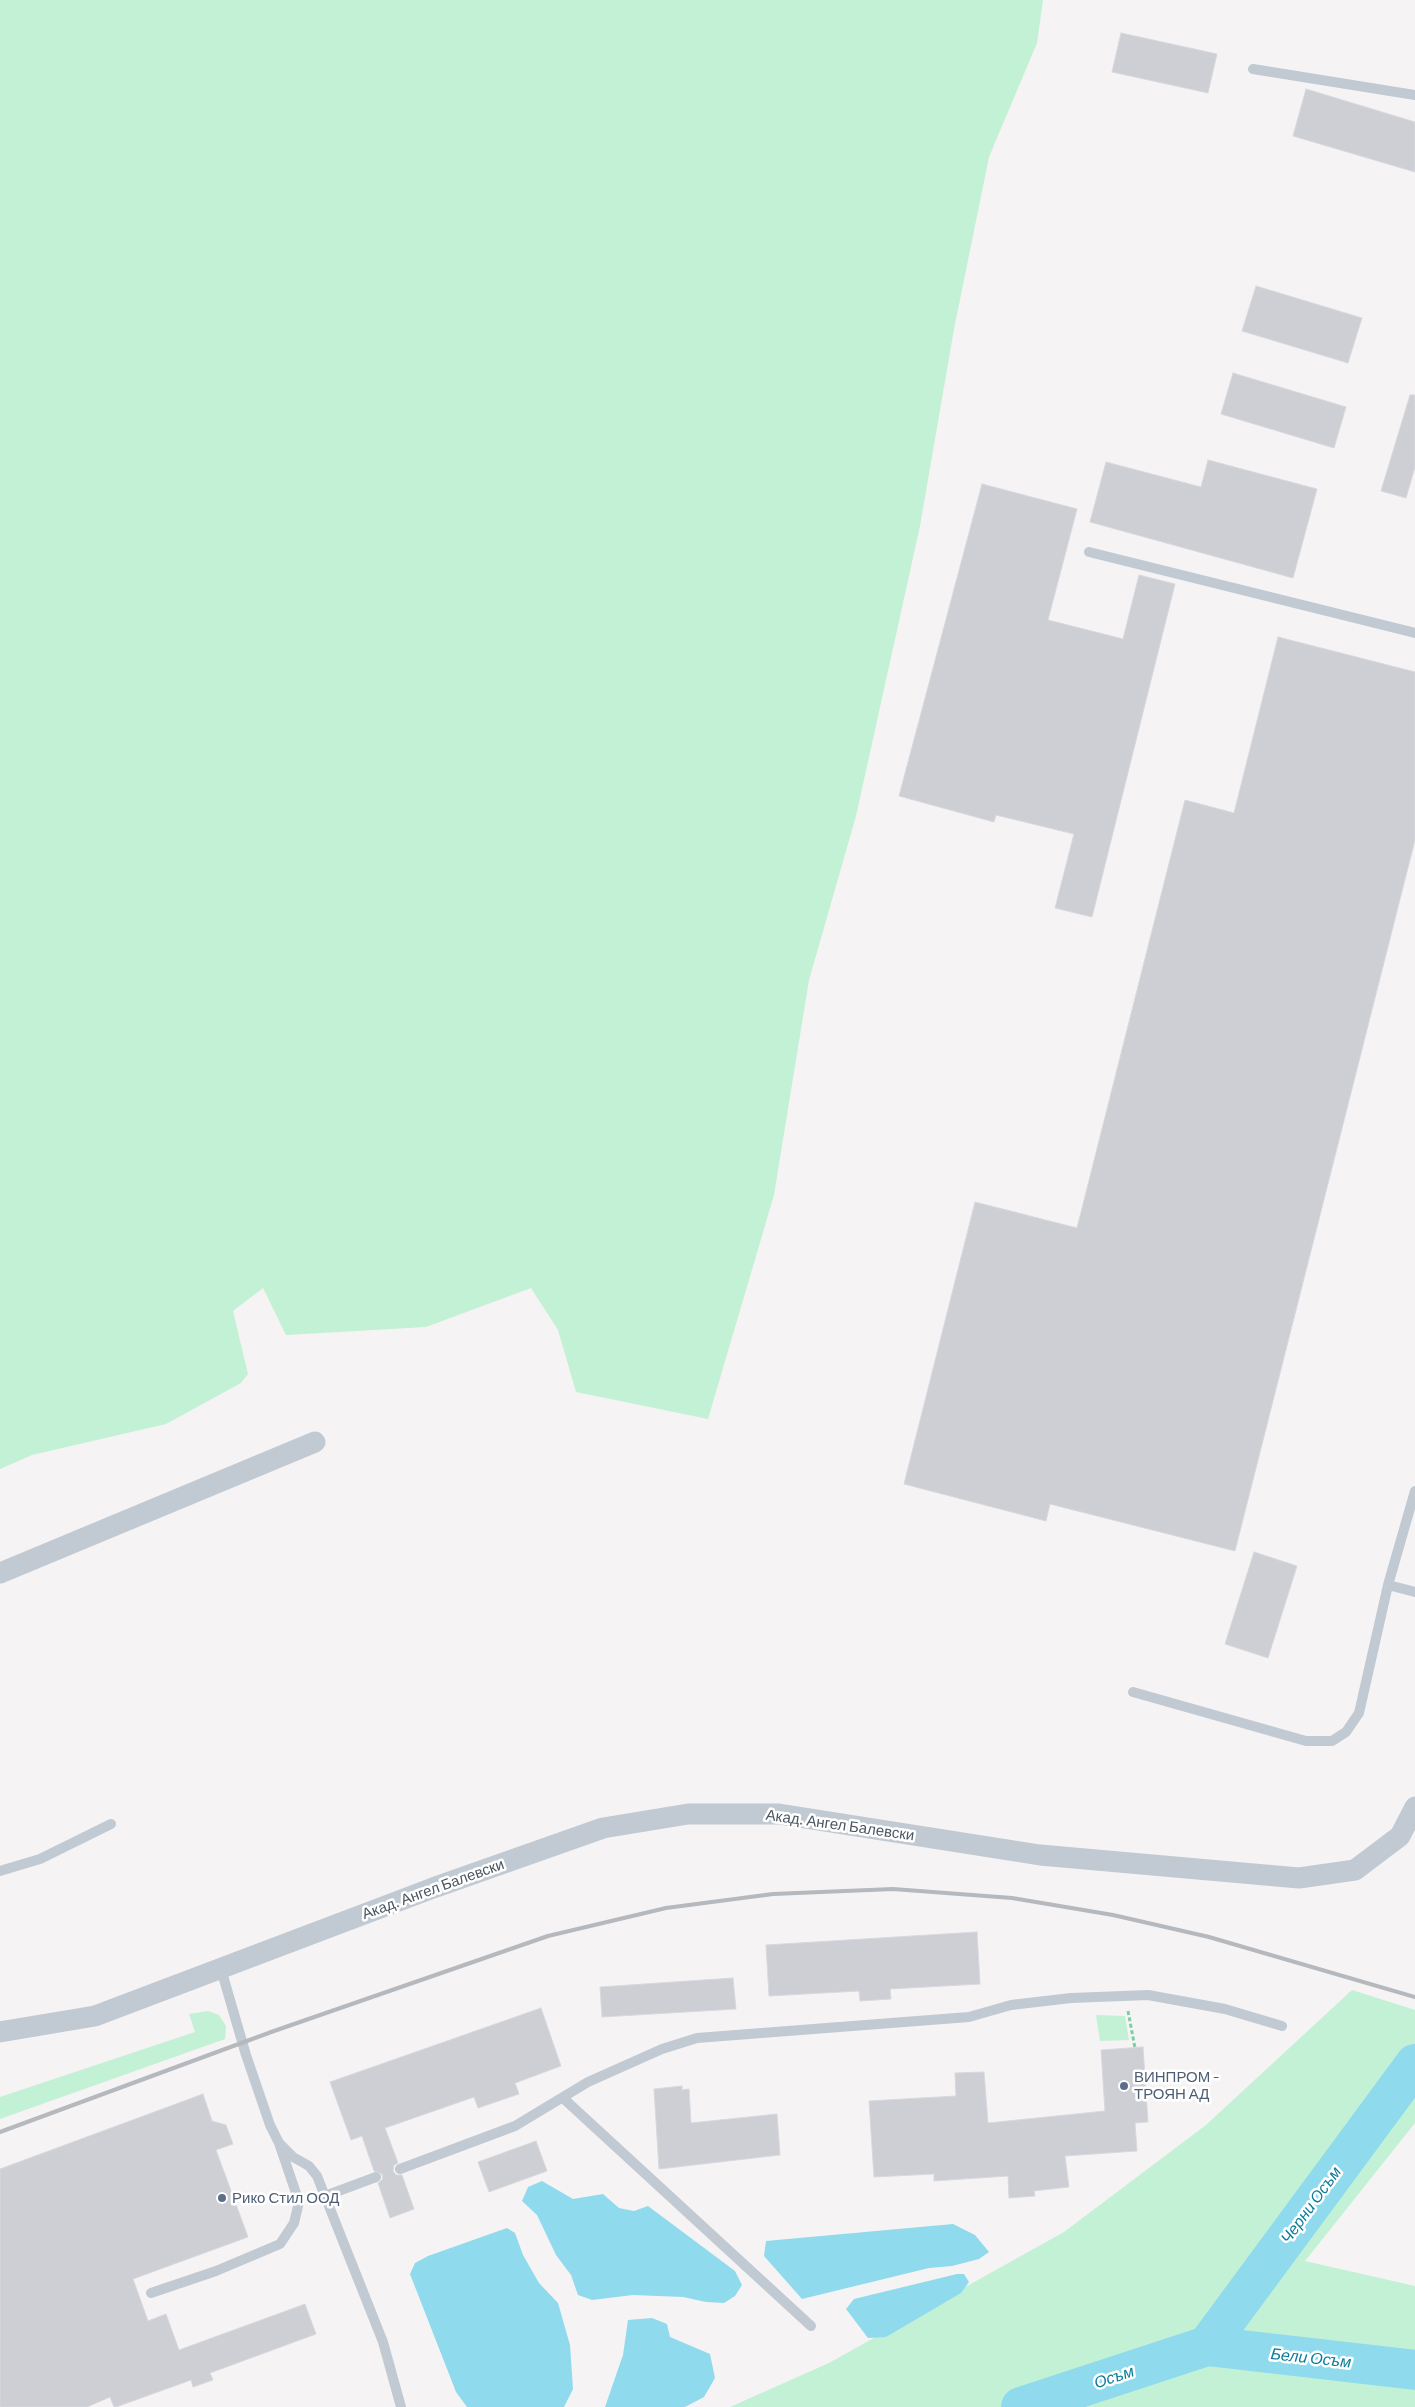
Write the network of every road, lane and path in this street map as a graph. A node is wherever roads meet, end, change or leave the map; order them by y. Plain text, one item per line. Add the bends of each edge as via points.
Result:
1 (1253, 69) dead end
2 (1415, 95) edge
3 (1089, 552) dead end
4 (1415, 633) edge
5 (314, 1442) dead end
6 (1415, 1491) edge
7 (0, 1573) edge
8 (1388, 1585) junction
9 (1415, 1592) edge
10 (1133, 1692) dead end
11 (1415, 1807) edge
12 (111, 1824) dead end
13 (0, 1871) edge
14 (221, 1969) junction
15 (1125, 1996) junction
16 (1282, 2026) dead end
17 (0, 2032) edge
18 (1135, 2048) dead end
19 (563, 2098) junction
20 (279, 2143) junction
21 (400, 2169) dead end
22 (376, 2177) dead end
23 (325, 2196) junction
24 (151, 2293) dead end
25 (810, 2326) dead end
26 (401, 2407) edge

1 - 2 lane
3 - 4 lane
5 - 7 street
6 - 8 lane
8 - 9 lane
8 - 10 lane via 1359,1713 1346,1732 1332,1741 1306,1741
11 - 14 street, Акад. Ангел Балевски via 1400,1836 1355,1870 1299,1878 1040,1854 779,1814 688,1814 603,1828 433,1888
12 - 13 lane via 40,1859
14 - 17 street, Акад. Ангел Балевски via 96,2016
14 - 20 lane via 260,2099
15 - 16 lane via 1148,1995 1225,2009
15 - 18 path
15 - 19 lane via 1011,2005 969,2017 697,2038 662,2048 588,2082
19 - 21 lane via 515,2126
19 - 25 lane
20 - 23 lane via 318,2176
20 - 24 lane via 299,2202 294,2223 280,2244 216,2271
22 - 23 lane
23 - 26 lane via 383,2342

